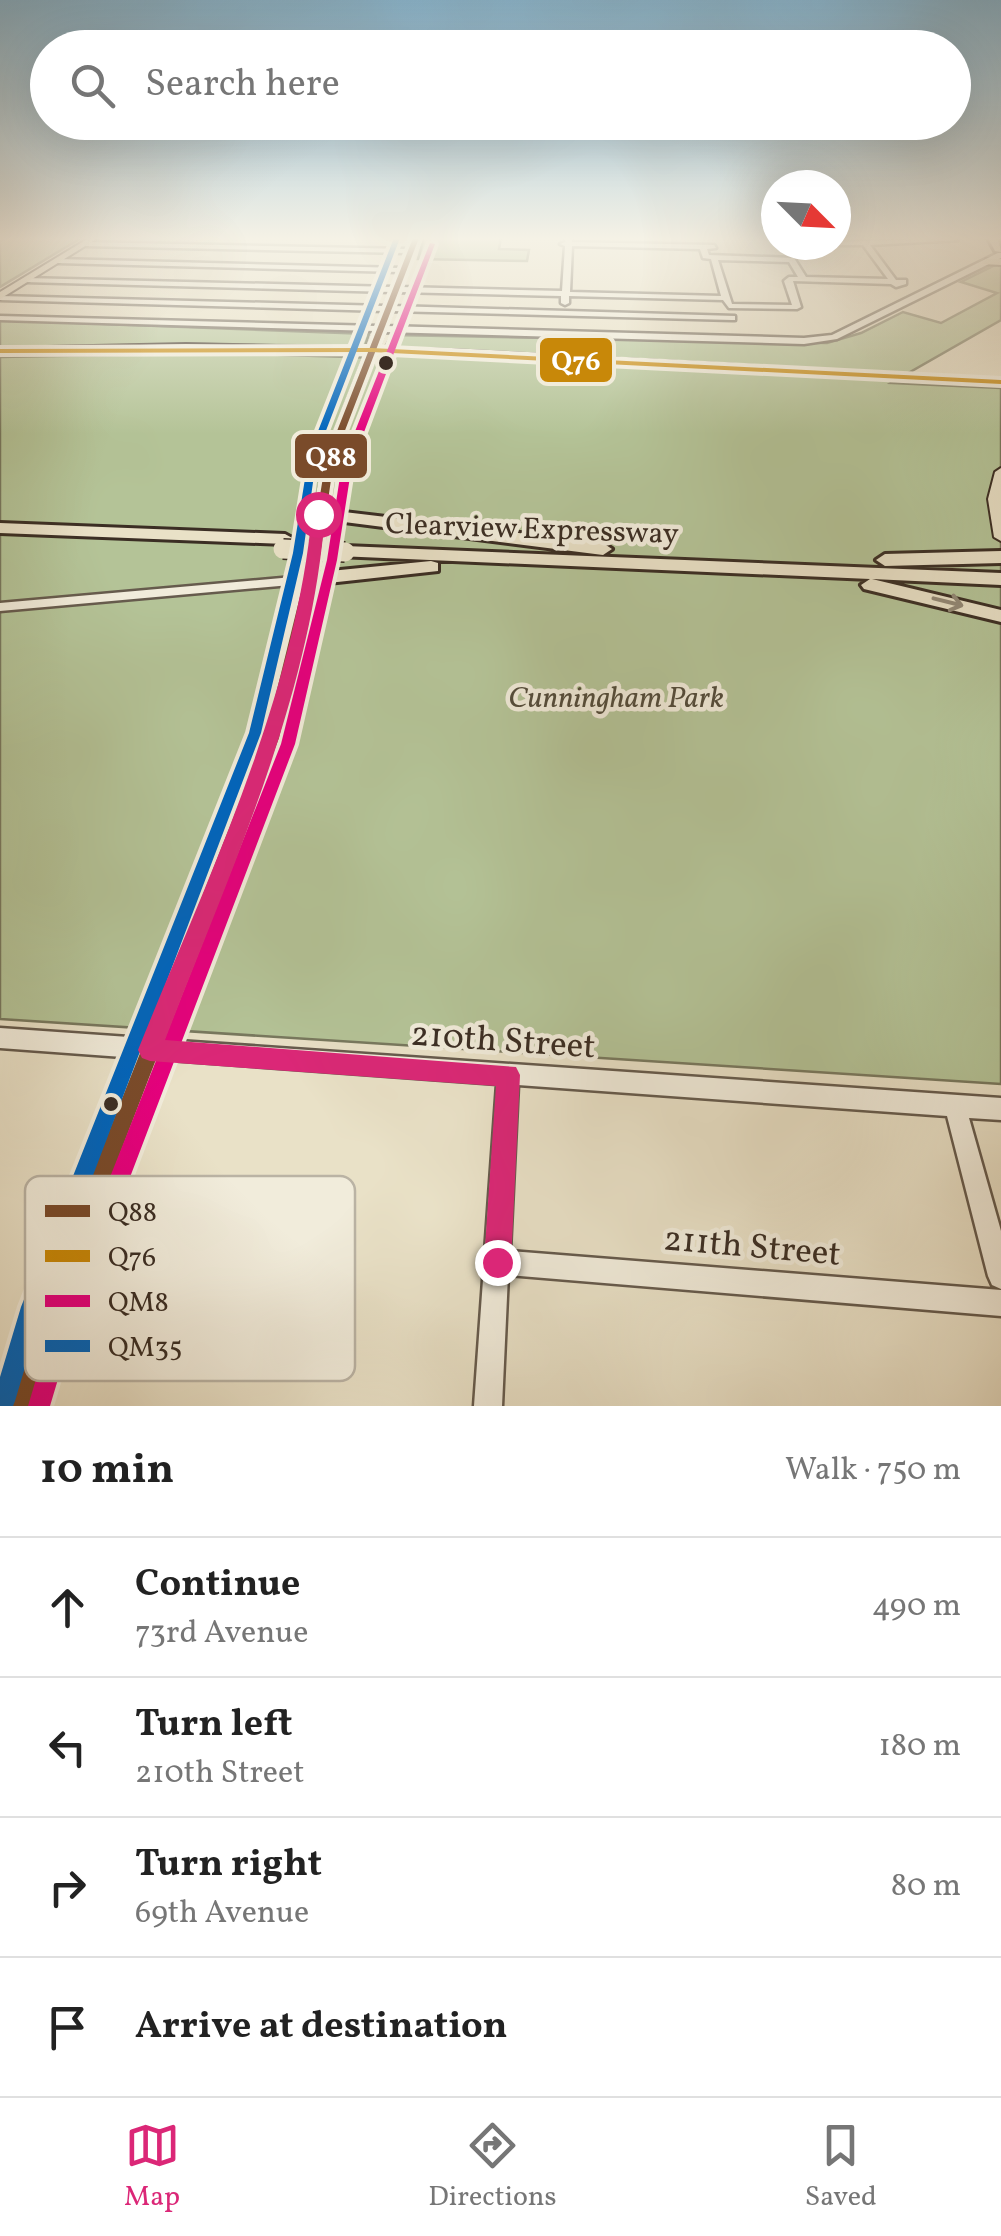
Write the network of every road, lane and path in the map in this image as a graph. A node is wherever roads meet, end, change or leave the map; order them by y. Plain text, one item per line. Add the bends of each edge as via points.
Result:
1 (192, 303) edge
2 (212, 304) edge
3 (392, 304) edge
4 (562, 304) edge
5 (728, 304) edge
6 (750, 304) edge
7 (796, 304) edge
8 (904, 304) edge
9 (390, 309) junction
10 (562, 314) junction
11 (0, 318) edge
12 (732, 318) junction
13 (175, 324) junction
14 (381, 332) junction
15 (560, 337) junction
16 (739, 341) junction
17 (0, 352) edge
18 (372, 352) junction
19 (1001, 384) edge
20 (1001, 472) edge
21 (318, 514) junction
22 (0, 525) edge
23 (1001, 537) edge
24 (0, 538) edge
25 (284, 544) junction
26 (346, 546) junction
27 (641, 553) junction
28 (1001, 557) edge
29 (834, 561) junction
30 (615, 563) junction
31 (714, 567) junction
32 (1001, 568) edge
33 (310, 579) junction
34 (1001, 579) edge
35 (0, 606) edge
36 (1001, 616) edge
37 (0, 1038) edge
38 (150, 1050) junction
39 (508, 1075) junction
40 (954, 1106) junction
41 (1001, 1109) edge
42 (101, 1176) edge
43 (497, 1262) junction
44 (1001, 1276) edge
45 (1001, 1304) edge
46 (29, 1381) edge
47 (21, 1406) edge
48 (488, 1406) edge

1 - 13 street
2 - 9 street
3 - 9 street
4 - 10 street
5 - 12 street
6 - 7 street
8 - 16 street via 834,337
9 - 10 street
9 - 14 street
10 - 12 street
10 - 15 street
11 - 13 street
12 - 16 street
13 - 14 street
14 - 15 street
14 - 18 street
15 - 16 street
17 - 18 main road
18 - 19 main road via 759,378
18 - 21 street via 330,459
20 - 23 main road via 995,499
21 - 27 highway
21 - 33 street
22 - 25 highway, Clearview Expressway
24 - 25 highway, Clearview Expressway
25 - 26 highway, Clearview Expressway, bridge
26 - 27 highway, Clearview Expressway
26 - 30 highway, Clearview Expressway
27 - 29 highway, Clearview Expressway
28 - 29 highway
29 - 32 highway, Clearview Expressway
30 - 31 highway, Clearview Expressway
30 - 33 highway via 440,566
31 - 34 highway, Clearview Expressway
31 -> 36 highway via 854,582
33 - 35 street
33 - 38 street via 272,738
37 - 38 street, 210th Street
38 - 39 street, 210th Street
38 - 42 street
39 - 40 street, 210th Street
39 - 43 street
40 - 41 street, 210th Street
40 - 44 street
43 - 45 street, 211th Street
43 - 48 street
46 - 47 street

